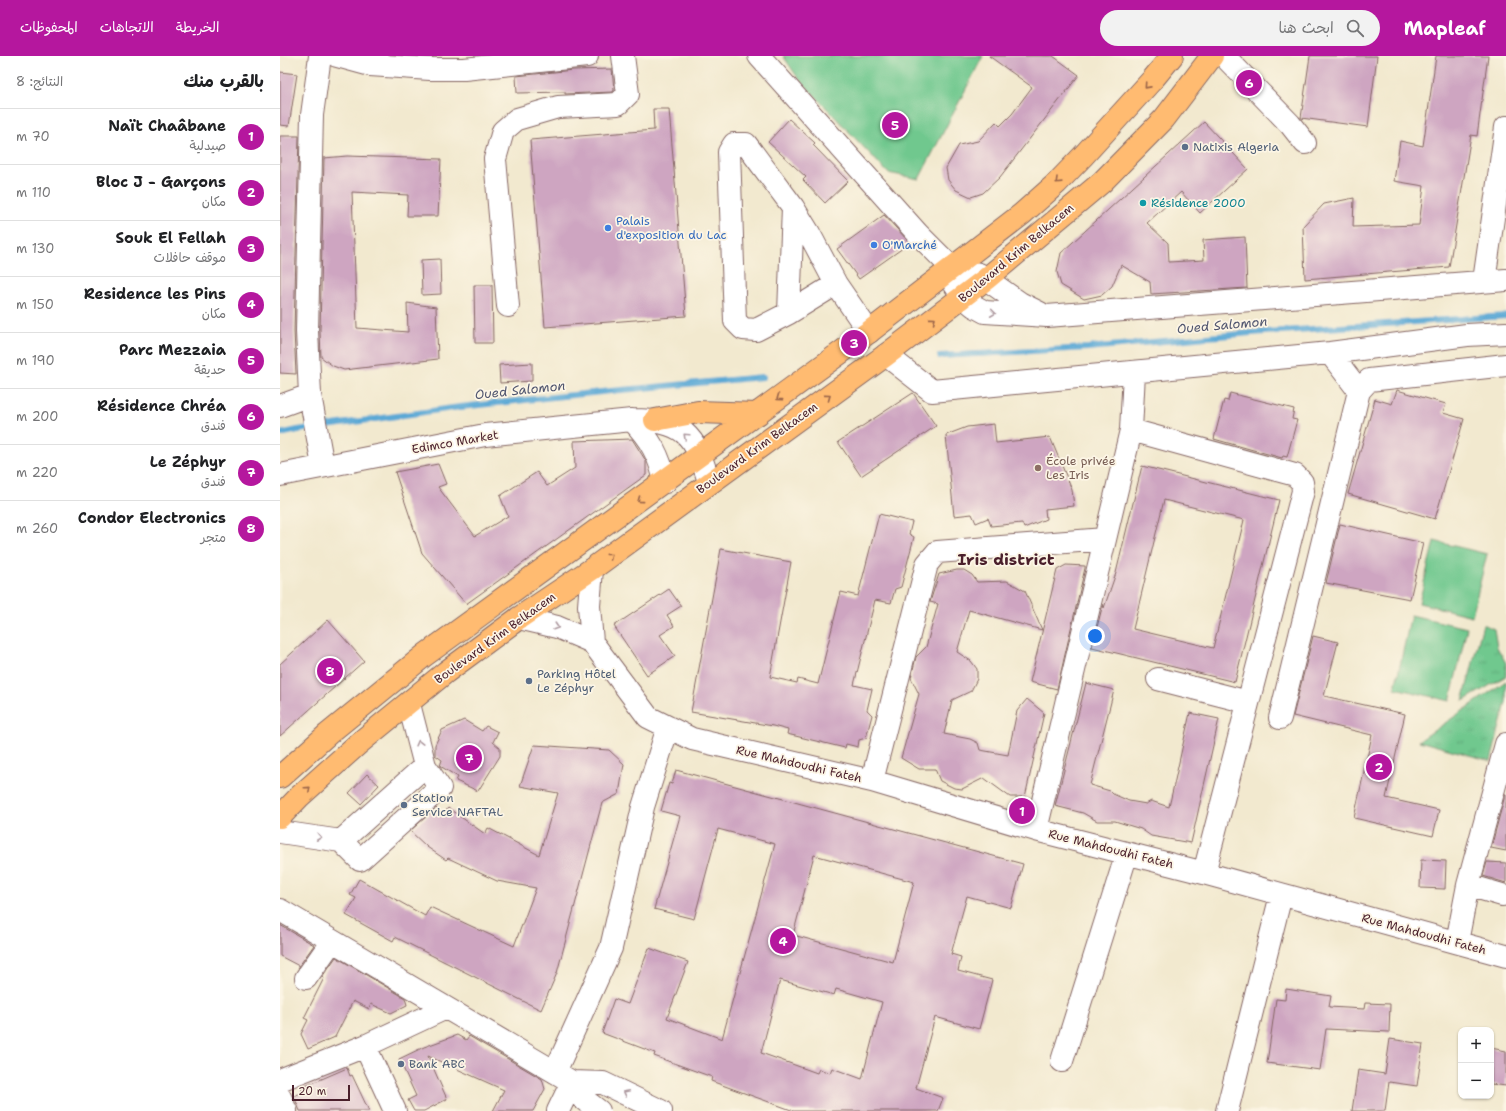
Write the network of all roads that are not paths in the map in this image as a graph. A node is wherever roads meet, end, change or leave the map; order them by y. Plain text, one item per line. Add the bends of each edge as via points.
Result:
1 (320, 56) edge
2 (337, 56) edge
3 (587, 56) edge
4 (623, 56) edge
5 (758, 56) edge
6 (1172, 56) edge
7 (1212, 56) edge
8 (1224, 56) edge
9 (431, 63) edge
10 (1506, 127) edge
11 (1305, 143) dead end
12 (793, 206) junction
13 (952, 268) junction
14 (986, 279) junction
15 (1506, 280) edge
16 (1484, 281) junction
17 (836, 284) junction
18 (964, 297) junction
19 (508, 306) dead end
20 (789, 313) junction
21 (1047, 316) junction
22 (869, 332) junction
23 (1506, 333) edge
24 (1330, 353) junction
25 (886, 355) junction
26 (1506, 365) edge
27 (1134, 373) junction
28 (1360, 391) junction
29 (310, 400) junction
30 (280, 406) edge
31 (758, 414) junction
32 (632, 420) junction
33 (655, 420) junction
34 (1131, 430) junction
35 (701, 456) junction
36 (322, 461) junction
37 (280, 475) edge
38 (664, 482) junction
39 (709, 482) junction
40 (1105, 539) junction
41 (592, 569) junction
42 (519, 618) junction
43 (592, 642) junction
44 (1158, 679) dead end
45 (1248, 702) junction
46 (409, 704) junction
47 (1280, 718) dead end
48 (668, 727) junction
49 (1506, 744) edge
50 (280, 777) edge
51 (872, 780) junction
52 (280, 817) edge
53 (1036, 830) junction
54 (280, 832) edge
55 (1127, 853) junction
56 (1204, 873) junction
57 (1468, 885) junction
58 (1281, 895) junction
59 (1502, 895) dead end
60 (280, 910) edge
61 (332, 941) junction
62 (1456, 942) junction
63 (1506, 956) edge
64 (306, 978) dead end
65 (446, 1008) junction
66 (365, 1046) junction
67 (1062, 1061) dead end
68 (563, 1077) junction
69 (280, 1080) edge
70 (280, 1097) edge
71 (591, 1109) edge
72 (286, 1111) edge
73 (395, 1111) edge
74 (558, 1111) edge
75 (661, 1111) edge
76 (1227, 1111) edge

1 - 29 street via 312,115 308,214 307,331
2 - 9 street via 370,65
3 - 9 street via 464,70
4 - 19 street via 628,94 618,104 558,107 517,119 503,131 495,159
5 - 13 street via 918,234
6 -> 13 main road via 1153,80 1057,183 1022,214
7 - 14 main road, Boulevard Krim Belkacem via 1164,119 1102,182
8 - 11 street
10 - 16 street
12 - 17 street
12 - 20 street
12 - 20 street via 746,144 734,144 729,152 735,321 743,329 756,330
13 - 14 street via 972,271
13 - 18 street via 955,285
13 - 22 main road
14 - 18 main road, Boulevard Krim Belkacem
14 - 21 street via 1020,303
15 - 16 street
16 - 21 street
17 - 20 street
17 - 22 street
18 -> 21 street via 985,312
25 -> 18 main road, Boulevard Krim Belkacem
22 -> 31 main road
23 - 24 street via 1467,335
24 - 27 street
24 - 28 street
25 - 27 street via 932,391
39 -> 25 main road, Boulevard Krim Belkacem
26 - 28 street via 1369,380
27 - 34 street
28 - 47 street
29 - 30 street
29 - 36 street
31 - 33 main road via 698,412
31 - 35 main road
32 - 33 street, Edimco Market
32 - 36 street, Edimco Market via 485,435
32 - 38 street via 654,448 661,464
35 -> 33 street, Edimco Market via 689,437 679,429
34 - 40 street
34 - 45 street via 1295,475 1302,482 1303,491
35 - 38 main road
35 - 39 street, Edimco Market
36 - 37 street, Edimco Market
38 -> 50 main road via 425,655 328,734
41 -> 39 main road, Boulevard Krim Belkacem
40 - 51 street via 937,552 927,564
40 - 53 street
41 - 42 main road, Boulevard Krim Belkacem
41 - 43 street via 589,606
42 -> 43 street via 556,627
42 - 46 main road, Boulevard Krim Belkacem via 446,672
43 - 48 street, Rue Mahdoudhi Fateh via 648,717
44 - 45 street
45 - 56 street
52 -> 46 main road, Boulevard Krim Belkacem via 358,744
54 -> 46 street via 347,847 430,774
48 - 51 street, Rue Mahdoudhi Fateh via 692,739
48 - 68 street via 643,807 611,948
49 - 57 street
51 - 53 street, Rue Mahdoudhi Fateh
53 - 55 street, Rue Mahdoudhi Fateh
55 - 56 street, Rue Mahdoudhi Fateh
55 - 67 street
56 - 58 street, Rue Mahdoudhi Fateh
57 - 59 street
57 - 62 street
58 - 62 street, Rue Mahdoudhi Fateh
58 - 76 street
60 - 61 street
61 - 64 street
61 - 65 street
62 - 63 street, Rue Mahdoudhi Fateh
65 - 66 street
65 - 68 street
66 - 69 street
66 - 73 street
68 - 71 street
68 - 74 street
75 -> 68 street via 603,1083
70 - 72 street

